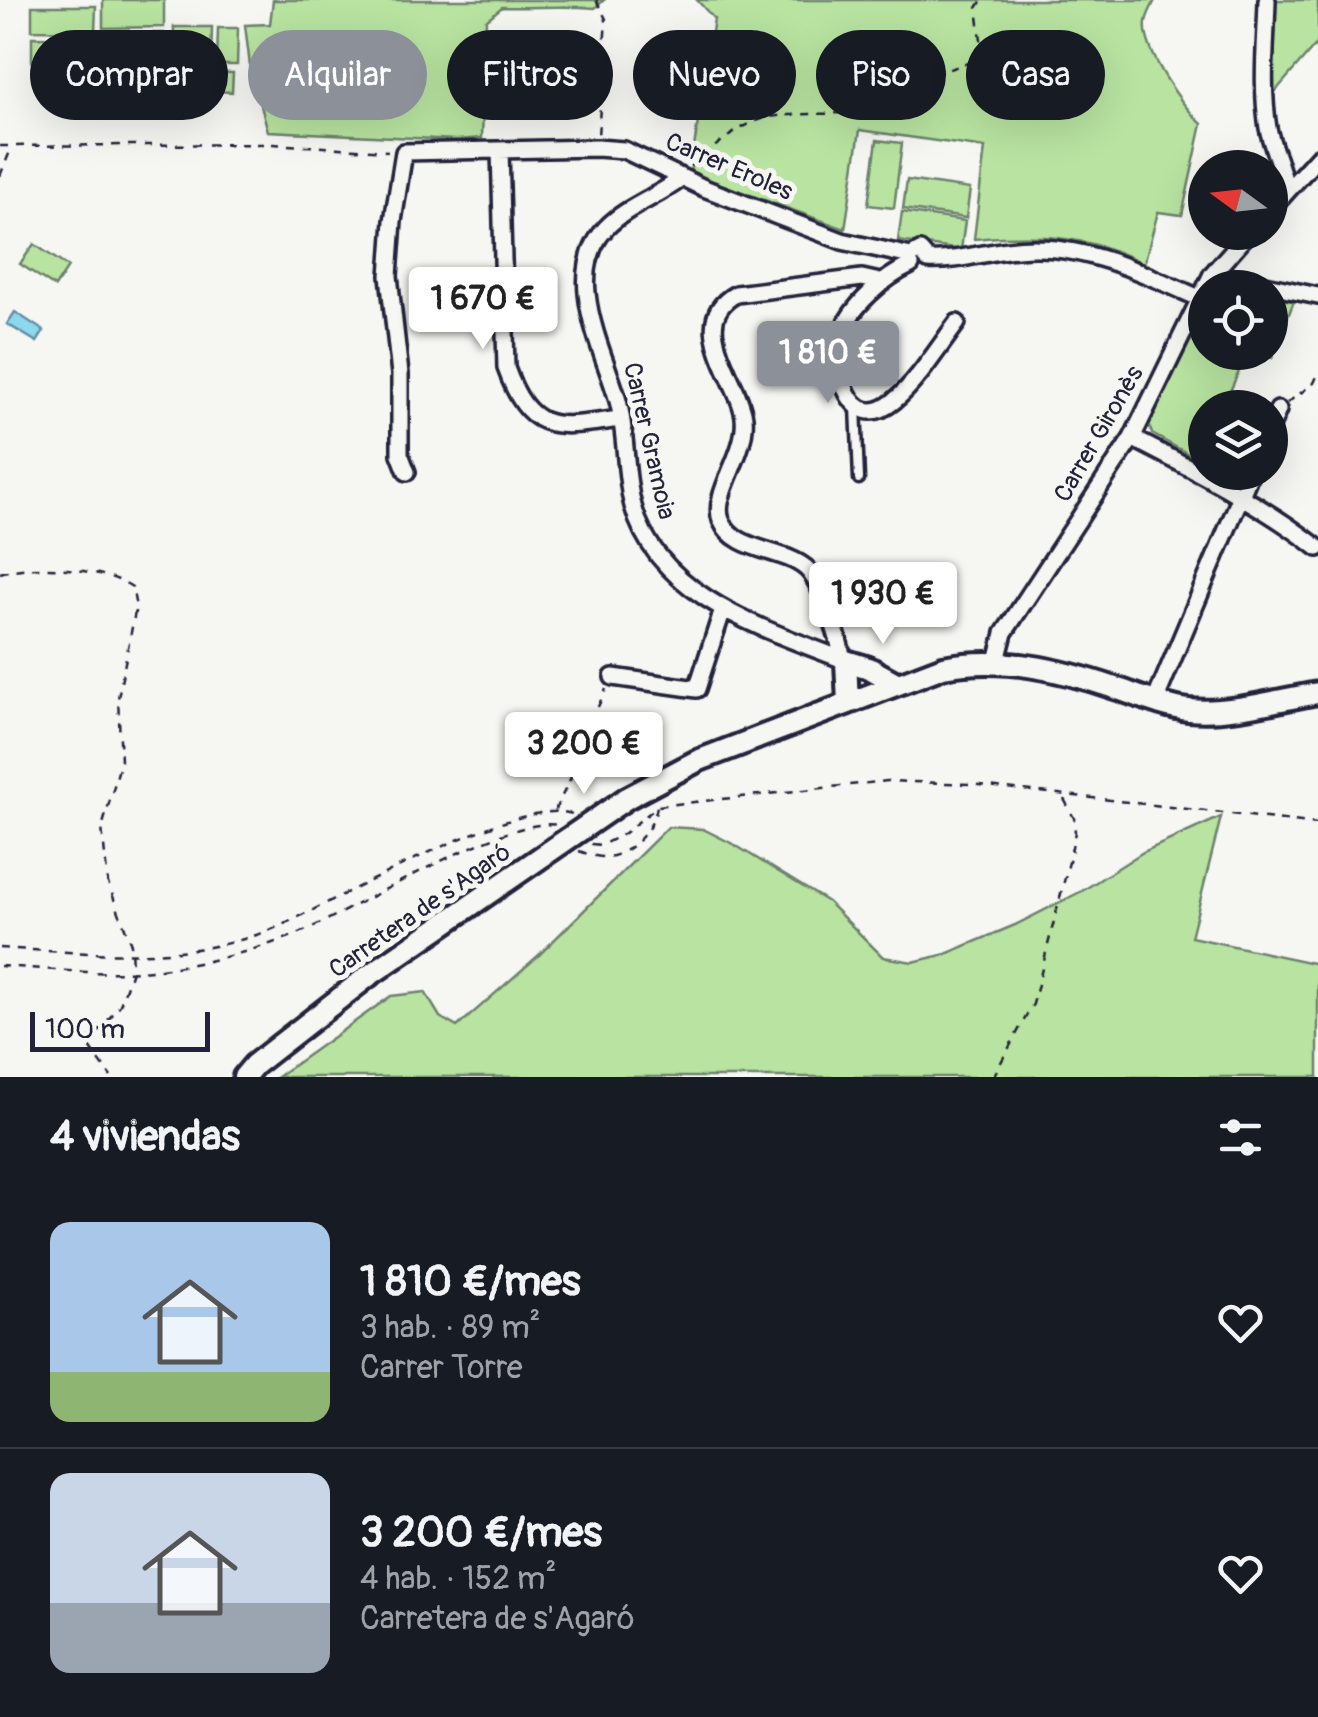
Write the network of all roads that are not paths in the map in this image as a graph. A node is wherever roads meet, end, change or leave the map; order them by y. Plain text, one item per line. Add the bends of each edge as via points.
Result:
1 (1267, 0) edge
2 (500, 150) junction
3 (1276, 150) edge
4 (1318, 157) edge
5 (679, 176) junction
6 (1288, 186) edge
7 (1233, 250) edge
8 (911, 260) junction
9 (1215, 270) edge
10 (880, 282) junction
11 (1288, 290) edge
12 (1188, 294) edge
13 (1318, 296) edge
14 (1188, 321) edge
15 (958, 323) dead end
16 (856, 406) junction
17 (621, 419) junction
18 (1132, 438) junction
19 (406, 472) dead end
20 (858, 479) dead end
21 (1243, 490) edge
22 (1241, 494) junction
23 (1318, 548) edge
24 (723, 609) junction
25 (997, 662) junction
26 (612, 677) road end
27 (854, 683) junction
28 (898, 684) junction
29 (1318, 693) edge
30 (1155, 701) junction
31 (244, 1077) edge

1 - 3 street via 1265,98
2 - 5 street, Carrer Eroles via 624,150
2 - 17 street via 506,368 516,396 534,417 561,426
2 - 19 street, Carrer Eroles via 404,152 389,276
4 - 6 street
5 - 8 street, Carrer Eroles via 842,242
5 - 17 street, Carrer Gramoia via 604,230 591,258 592,326
7 - 9 street, Carrer Gironès
8 - 10 street
8 - 12 street, Carrer Eroles via 922,252 928,260 948,262 1032,247 1067,250
10 - 16 street via 842,332 842,386
10 - 27 street via 862,278 736,294 715,315 714,332 744,413 745,434 718,509 722,522 744,542 809,570
11 - 13 street
14 - 18 street, Carrer Gironès
15 - 16 street via 893,403 873,411
16 - 20 lane
17 - 24 street, Carrer Gramoia via 642,530 659,557
18 - 22 street
18 - 25 street, Carrer Gironès via 1004,633
21 - 22 street
22 - 23 street
22 - 30 street
24 - 26 street via 697,689
24 - 27 street, Carrer Gramoia
25 - 28 street, Carretera de s'Agaró via 942,667
25 - 30 street, Carretera de s'Agaró via 1084,678
27 - 28 street, Carretera de s'Agaró
27 - 28 street via 869,668
27 - 31 street, Carretera de s'Agaró via 698,761 656,795 628,798 560,836
29 - 30 street, Carretera de s'Agaró via 1189,710

